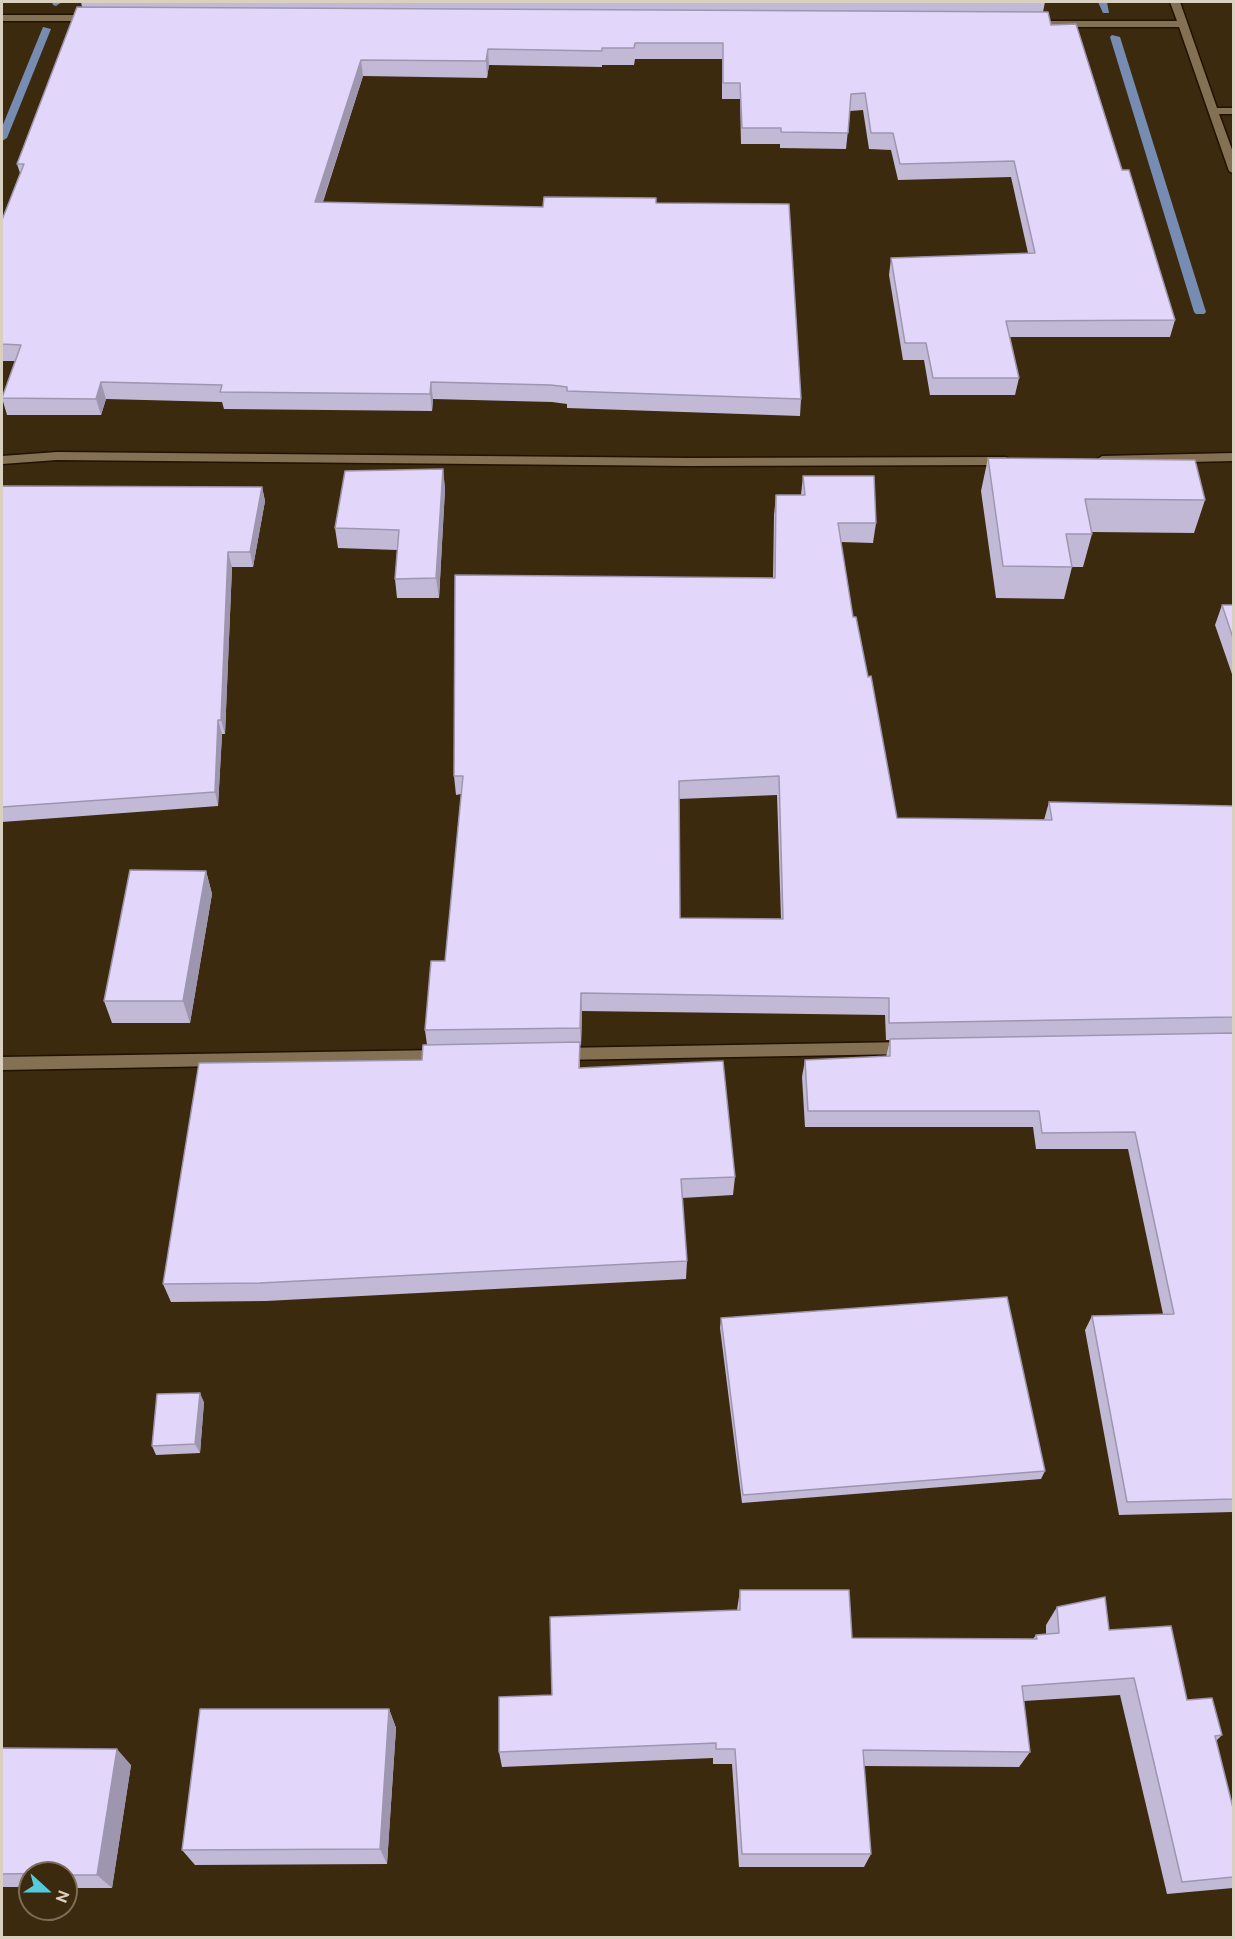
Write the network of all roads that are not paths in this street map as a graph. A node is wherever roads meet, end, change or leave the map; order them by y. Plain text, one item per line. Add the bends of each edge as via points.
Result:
1 (1175, 2) edge
2 (2, 18) edge
3 (109, 18) edge
4 (1027, 24) edge
5 (1182, 24) junction
6 (1213, 111) junction
7 (1233, 111) edge
8 (1233, 171) edge
9 (1233, 457) edge
10 (2, 460) edge
11 (1093, 460) edge
12 (1023, 461) edge
13 (922, 1048) edge
14 (540, 1054) edge
15 (456, 1056) edge
16 (2, 1064) edge

1 - 5 street
2 - 3 street
4 - 5 street
5 - 6 street
6 - 7 street
6 - 8 street
9 - 11 street
10 - 12 street via 57,456
13 - 14 street
15 - 16 street

